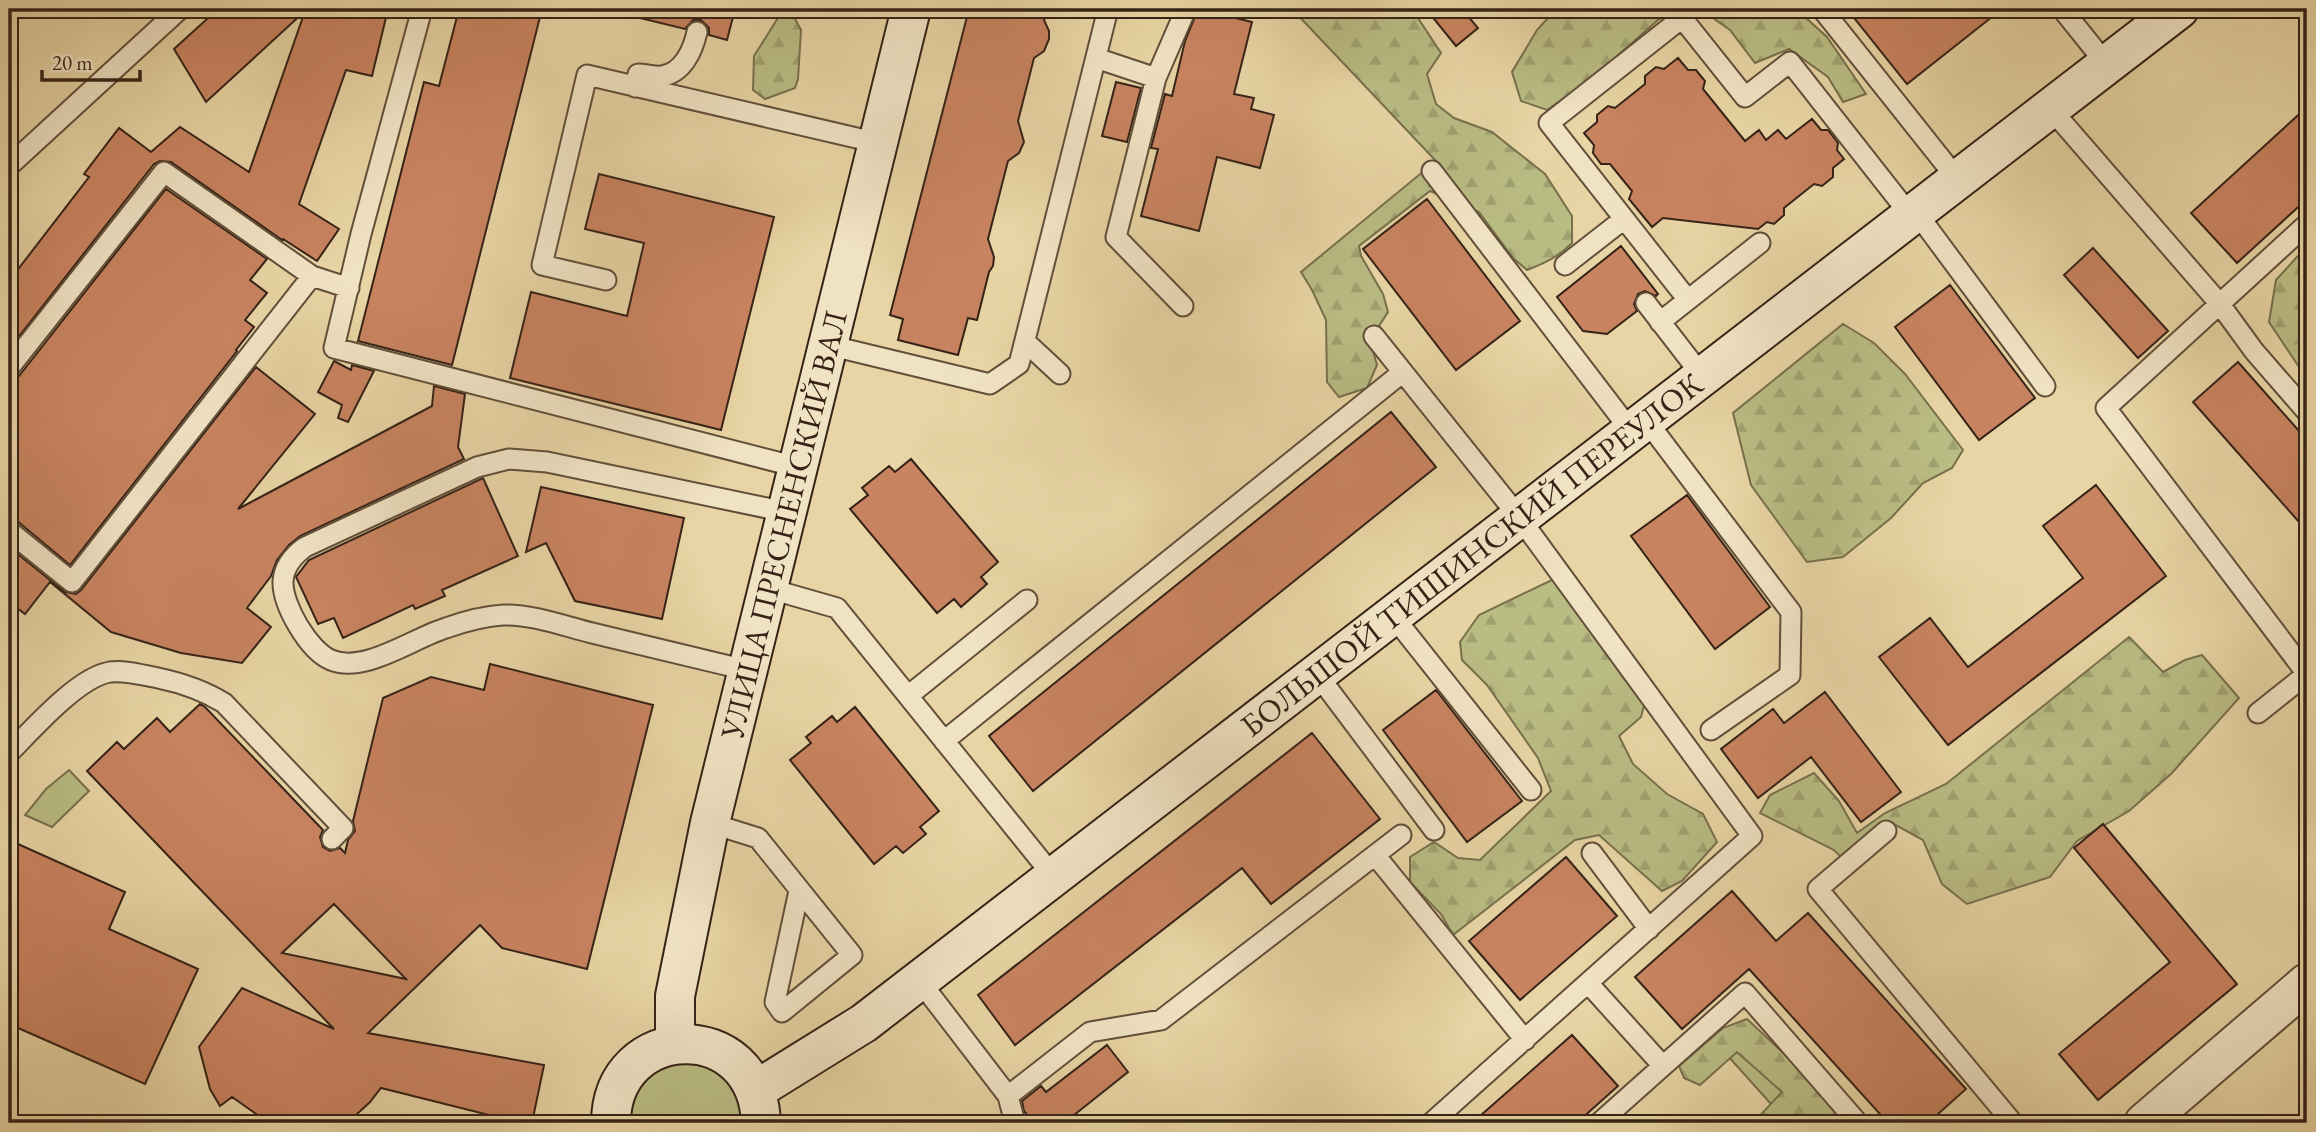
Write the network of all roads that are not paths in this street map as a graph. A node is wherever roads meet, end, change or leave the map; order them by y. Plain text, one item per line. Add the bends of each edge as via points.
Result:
1 (180, 9) edge
2 (422, 9) edge
3 (911, 9) edge
4 (1108, 9) edge
5 (1186, 9) edge
6 (1822, 9) edge
7 (2062, 9) edge
8 (2179, 9) edge
9 (697, 32) dead end
10 (1096, 58) junction
11 (2106, 65) junction
12 (1156, 78) junction
13 (635, 87) junction
14 (2050, 108) junction
15 (878, 143) junction
16 (9, 166) edge
17 (1432, 171) dead end
18 (1958, 180) junction
19 (1914, 214) junction
20 (1624, 219) junction
21 (2307, 224) edge
22 (1760, 243) dead end
23 (1565, 265) dead end
24 (312, 276) junction
25 (606, 280) dead end
26 (349, 288) junction
27 (1688, 300) junction
28 (1646, 303) dead end
29 (2219, 303) junction
30 (1183, 306) dead end
31 (1660, 322) junction
32 (1374, 336) dead end
33 (828, 345) junction
34 (1024, 345) junction
35 (9, 368) edge
36 (1403, 372) junction
37 (1060, 374) dead end
38 (1703, 377) junction
39 (2045, 386) dead end
40 (2307, 412) edge
41 (1638, 426) junction
42 (797, 467) junction
43 (786, 512) junction
44 (1519, 517) junction
45 (9, 531) edge
46 (767, 588) junction
47 (1027, 600) dead end
48 (1393, 615) junction
49 (747, 670) junction
50 (1317, 674) junction
51 (908, 696) junction
52 (2258, 713) dead end
53 (1711, 730) dead end
54 (944, 741) junction
55 (9, 753) edge
56 (1531, 790) dead end
57 (710, 823) junction
58 (1434, 830) dead end
59 (1886, 831) dead end
60 (1401, 835) dead end
61 (332, 839) dead end
62 (1592, 853) dead end
63 (1375, 855) junction
64 (1054, 877) junction
65 (799, 891) junction
66 (1649, 929) junction
67 (919, 980) junction
68 (1588, 983) junction
69 (2307, 983) edge
70 (1525, 1040) junction
71 (675, 1044) junction
72 (1663, 1066) junction
73 (1008, 1096) junction
74 (759, 1107) edge
75 (610, 1116) edge
76 (1015, 1123) edge
77 (1431, 1123) edge
78 (1599, 1123) edge
79 (1858, 1123) edge
80 (2013, 1123) edge
81 (2144, 1123) edge

1 - 16 lane
2 - 26 lane
3 - 15 street, УЛИЦА ПРЕСНЕНСКИЙ ВАЛ
4 - 10 lane
5 - 12 lane
6 - 18 lane
7 - 11 lane
8 - 11 street, БОЛЬШОЙ ТИШИНСКИЙ ПЕРЕУЛОК
9 - 13 lane via 683,64 664,76 638,74
10 - 12 lane
10 - 34 lane
11 - 14 street, БОЛЬШОЙ ТИШИНСКИЙ ПЕРЕУЛОК
12 - 30 lane via 1116,237
13 - 15 lane
13 - 25 lane via 587,75 542,265
14 - 18 street, БОЛЬШОЙ ТИШИНСКИЙ ПЕРЕУЛОК
14 - 29 lane
15 - 33 street, УЛИЦА ПРЕСНЕНСКИЙ ВАЛ
17 - 41 lane
18 - 19 street, БОЛЬШОЙ ТИШИНСКИЙ ПЕРЕУЛОК
19 - 20 lane via 1790,62 1745,97 1682,18 1549,123
19 - 38 street, БОЛЬШОЙ ТИШИНСКИЙ ПЕРЕУЛОК
19 - 39 lane
20 - 23 lane
20 - 27 lane
21 - 29 lane
22 - 27 lane
24 - 26 lane
24 - 35 lane via 164,172
24 - 45 lane via 72,582
26 - 42 lane via 334,348
27 - 31 lane
28 - 31 lane
29 - 40 lane
29 - 52 lane via 2106,408 2307,674
31 - 38 lane
32 - 36 lane
33 - 34 lane via 990,384 1019,364
33 - 42 street, УЛИЦА ПРЕСНЕНСКИЙ ВАЛ
34 - 37 lane
36 - 44 lane
36 - 54 lane
38 - 41 street, БОЛЬШОЙ ТИШИНСКИЙ ПЕРЕУЛОК
41 - 44 street, БОЛЬШОЙ ТИШИНСКИЙ ПЕРЕУЛОК
41 - 53 lane via 1791,612 1790,675
42 - 43 street, УЛИЦА ПРЕСНЕНСКИЙ ВАЛ
43 - 46 street, УЛИЦА ПРЕСНЕНСКИЙ ВАЛ
43 - 49 lane via 509,458 477,467 305,547 294,555 283,582 303,636 332,661 352,664 371,659 445,628 503,615
44 - 48 street, БОЛЬШОЙ ТИШИНСКИЙ ПЕРЕУЛОК
44 - 66 lane via 1752,836
46 - 49 street, УЛИЦА ПРЕСНЕНСКИЙ ВАЛ
46 - 51 lane via 837,608
47 - 51 lane
48 - 50 street, БОЛЬШОЙ ТИШИНСКИЙ ПЕРЕУЛОК
48 - 56 lane
49 - 57 street, УЛИЦА ПРЕСНЕНСКИЙ ВАЛ
50 - 58 lane
50 - 64 street, БОЛЬШОЙ ТИШИНСКИЙ ПЕРЕУЛОК
51 - 54 lane
54 - 64 lane
55 - 61 lane via 76,689 100,674 134,673 179,682 224,703 343,828
57 - 65 lane via 758,838
57 - 71 street, УЛИЦА ПРЕСНЕНСКИЙ ВАЛ via 675,996
59 - 80 lane via 1818,889
60 - 63 lane
62 - 66 lane
63 - 70 lane
63 - 73 lane via 1161,1020 1090,1032
64 - 67 street, БОЛЬШОЙ ТИШИНСКИЙ ПЕРЕУЛОК
65 - 65 lane via 852,955 782,1012 775,1002
66 - 68 lane
67 - 73 lane
67 - 74 street, БОЛЬШОЙ ТИШИНСКИЙ ПЕРЕУЛОК
68 - 70 lane
68 - 72 lane
69 - 81 street
70 - 77 lane
71 - 74 street via 708,1047 737,1063 748,1076
71 - 75 street via 630,1069
72 - 78 lane
72 - 79 lane via 1745,993
73 - 76 lane

